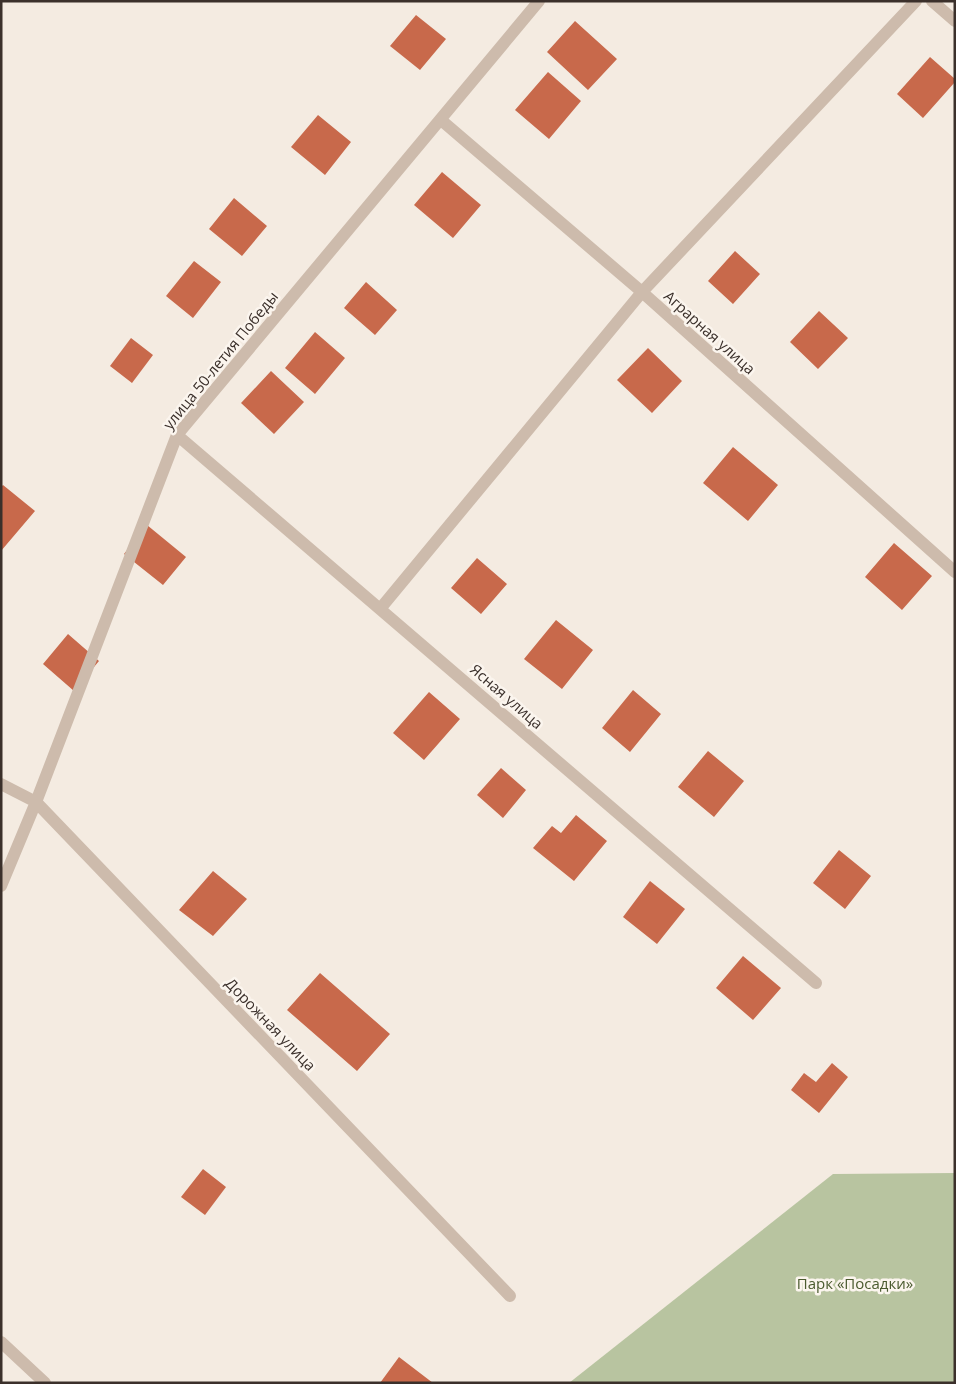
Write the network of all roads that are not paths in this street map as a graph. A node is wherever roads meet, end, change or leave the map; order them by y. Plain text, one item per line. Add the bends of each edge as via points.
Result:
1 (540, 1) edge
2 (916, 1) edge
3 (932, 1) edge
4 (955, 21) edge
5 (441, 120) junction
6 (642, 292) junction
7 (177, 435) junction
8 (955, 572) edge
9 (380, 609) junction
10 (1, 784) edge
11 (36, 802) junction
12 (1, 886) edge
13 (816, 983) dead end
14 (510, 1296) dead end
15 (1, 1342) edge
16 (45, 1383) edge

1 - 5 street, улица 50-летия Победы
2 - 6 street
3 - 4 street
5 - 6 street, Аграрная улица
5 - 7 street, улица 50-летия Победы
6 - 8 street, Аграрная улица
6 - 9 street
7 - 9 street, Ясная улица
7 - 11 street, улица 50-летия Победы
9 - 13 street, Ясная улица
10 - 11 street, Дорожная улица
11 - 12 street, улица 50-летия Победы
11 - 14 street, Дорожная улица
15 - 16 street

